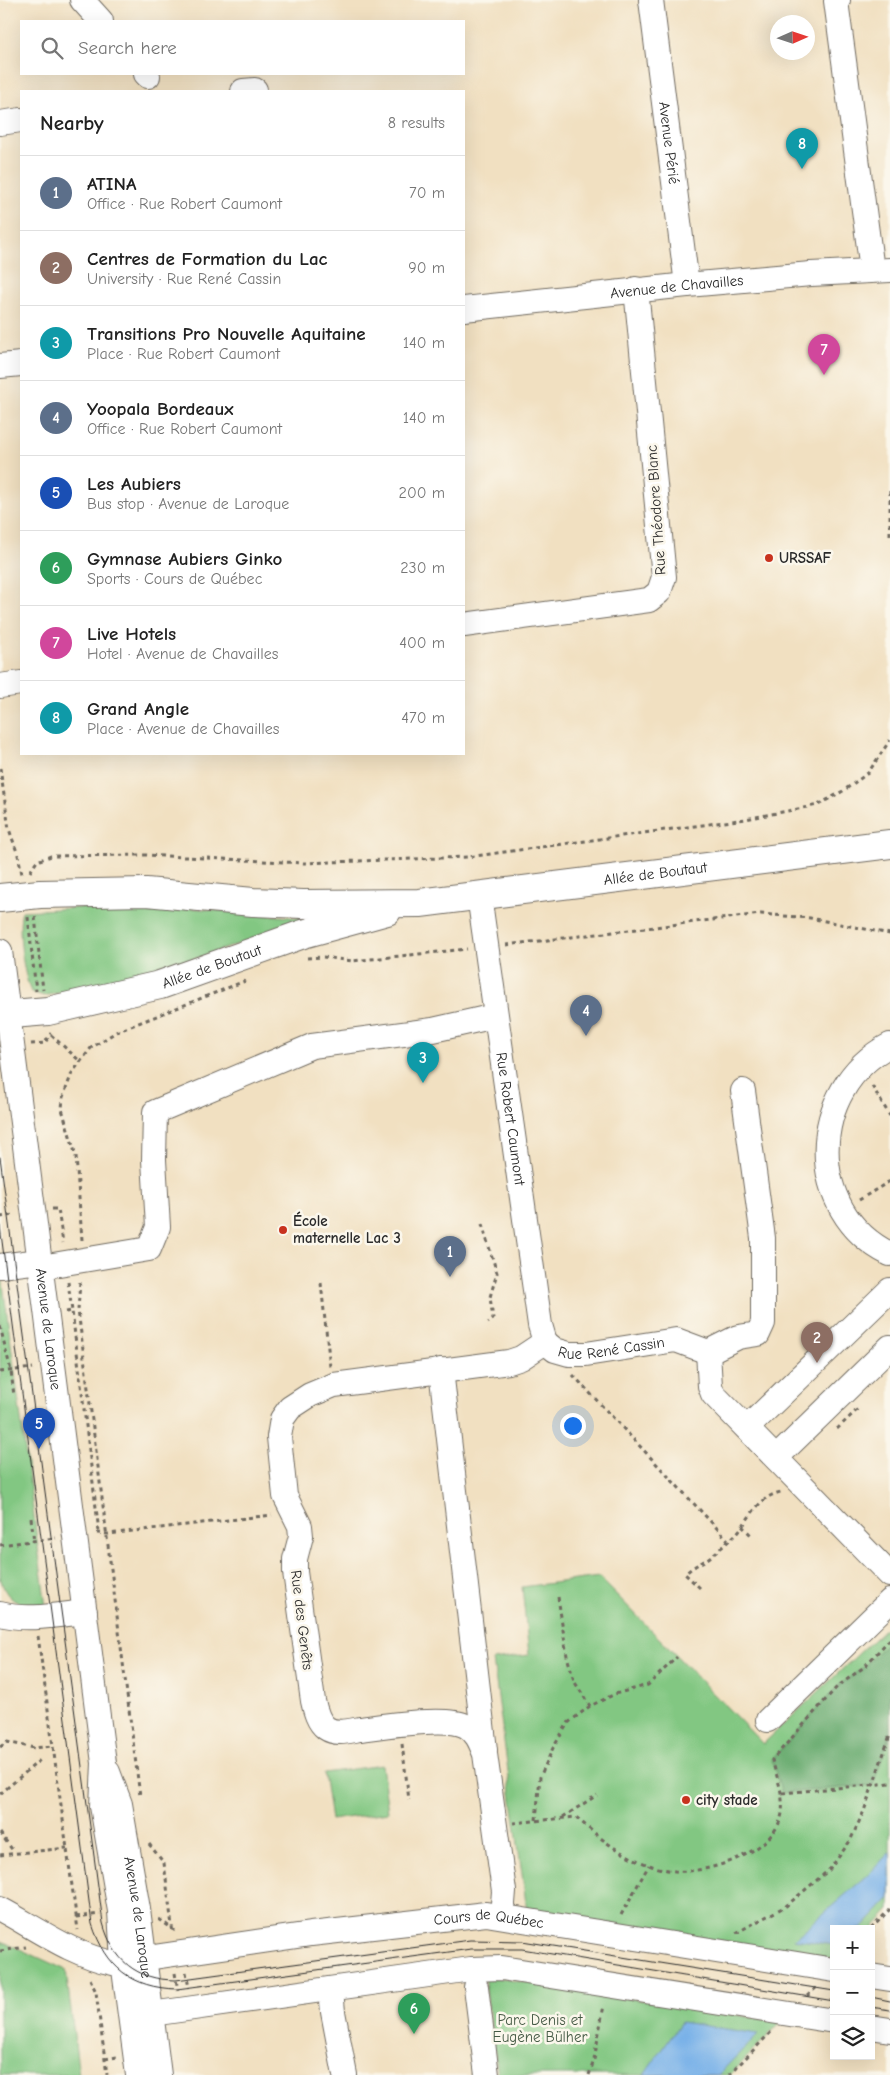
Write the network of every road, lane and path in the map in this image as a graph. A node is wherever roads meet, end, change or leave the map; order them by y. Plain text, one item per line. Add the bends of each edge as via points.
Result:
1 (82, 0) edge
2 (651, 0) edge
3 (838, 0) edge
4 (100, 20) edge
5 (20, 120) edge
6 (0, 123) edge
7 (881, 270) edge
8 (687, 285) junction
9 (636, 289) junction
10 (465, 309) edge
11 (20, 364) edge
12 (0, 366) edge
13 (890, 492) edge
14 (890, 535) edge
15 (465, 625) edge
16 (20, 683) edge
17 (0, 686) edge
18 (890, 740) edge
19 (0, 768) edge
20 (890, 844) edge
21 (15, 874) dead end
22 (28, 880) junction
23 (479, 895) junction
24 (0, 898) edge
25 (420, 902) junction
26 (29, 926) dead end
27 (0, 951) edge
28 (4, 1014) edge
29 (495, 1016) junction
30 (46, 1019) junction
31 (890, 1045) edge
32 (12, 1046) junction
33 (865, 1062) junction
34 (743, 1091) dead end
35 (890, 1116) edge
36 (890, 1181) edge
37 (843, 1210) junction
38 (482, 1224) dead end
39 (890, 1254) edge
40 (82, 1260) junction
41 (40, 1264) junction
42 (0, 1266) edge
43 (321, 1283) dead end
44 (890, 1290) edge
45 (488, 1323) dead end
46 (0, 1326) edge
47 (550, 1346) junction
48 (890, 1347) edge
49 (708, 1352) junction
50 (441, 1370) junction
51 (333, 1385) junction
52 (14, 1396) dead end
53 (747, 1428) junction
54 (776, 1458) junction
55 (293, 1512) junction
56 (31, 1518) dead end
57 (742, 1526) dead end
58 (108, 1534) junction
59 (74, 1536) junction
60 (753, 1537) dead end
61 (728, 1540) dead end
62 (34, 1541) junction
63 (0, 1545) edge
64 (890, 1575) edge
65 (558, 1597) dead end
66 (890, 1601) edge
67 (4, 1610) edge
68 (85, 1612) junction
69 (35, 1618) junction
70 (890, 1639) edge
71 (677, 1657) dead end
72 (590, 1706) junction
73 (768, 1720) dead end
74 (890, 1734) edge
75 (53, 1746) junction
76 (0, 1747) edge
77 (486, 1754) junction
78 (40, 1760) dead end
79 (404, 1763) dead end
80 (890, 1783) edge
81 (873, 1785) junction
82 (782, 1793) junction
83 (0, 1794) edge
84 (597, 1795) dead end
85 (141, 1800) dead end
86 (409, 1800) dead end
87 (562, 1818) junction
88 (0, 1833) edge
89 (146, 1840) dead end
90 (67, 1848) junction
91 (15, 1853) junction
92 (0, 1854) edge
93 (649, 1865) junction
94 (0, 1909) edge
95 (890, 1910) edge
96 (502, 1916) junction
97 (875, 1925) edge
98 (616, 1934) junction
99 (732, 1936) dead end
100 (29, 1947) dead end
101 (0, 1951) edge
102 (82, 1954) junction
103 (173, 1955) junction
104 (134, 1961) junction
105 (830, 1969) edge
106 (875, 1977) edge
107 (890, 1979) edge
108 (608, 1984) junction
109 (476, 1987) dead end
110 (331, 1988) junction
111 (129, 1997) junction
112 (180, 2010) junction
113 (151, 2014) junction
114 (830, 2020) edge
115 (875, 2028) edge
116 (890, 2030) edge
117 (107, 2075) edge
118 (138, 2075) edge
119 (159, 2075) edge
120 (346, 2075) edge
121 (487, 2075) edge
122 (589, 2075) edge

1 - 4 street
2 - 8 street, Avenue Périé
3 - 7 street
5 - 6 street
7 - 8 street, Avenue de Chavailles
8 - 9 street, Avenue de Chavailles
9 - 10 street, Avenue de Chavailles
9 - 15 street, Rue Théodore Blanc via 664,578 659,592 649,600
11 - 12 street
13 - 14 path
16 - 17 street
18 - 22 path via 868,772 818,805 746,819 468,857 304,863 145,855 51,856 37,861
19 - 22 path via 9,829
20 - 23 main road, Allée de Boutaut
21 - 22 path
22 - 24 main road, Allée de Boutaut
22 - 25 main road, Allée de Boutaut via 253,902
22 - 30 path
23 - 25 main road, Allée de Boutaut
23 - 29 street, Rue Robert Caumont
25 - 30 main road, Allée de Boutaut via 303,934 160,985
26 - 30 path
27 - 28 street, Avenue de Laroque
28 - 30 main road, Allée de Boutaut
28 - 32 street, Avenue de Laroque
29 - 40 street via 433,1030 312,1046 154,1112 158,1227 149,1249
29 - 47 street, Rue Robert Caumont via 540,1326
30 - 32 path via 45,1043
30 - 40 path via 80,1061 72,1073 62,1108 76,1156
31 - 33 street
32 - 41 street, Avenue de Laroque
33 - 35 path via 872,1086
33 - 37 street via 844,1088 829,1122 827,1166
34 - 49 street via 763,1238 763,1323 758,1334 738,1338
36 - 37 path
37 - 39 street via 860,1232
38 - 45 path via 497,1274 490,1298 493,1319
40 - 41 street
40 - 58 path via 78,1310
41 - 42 street
41 - 59 street, Avenue de Laroque
43 - 51 path
44 - 53 street
46 - 52 path
47 - 49 street, Rue René Cassin via 569,1354 586,1354 676,1340
47 - 50 street, Rue des Genêts via 508,1362
47 - 61 path via 560,1365
48 - 54 street
49 - 53 street via 713,1394
50 - 51 street, Rue des Genêts
50 - 77 street, Rue des Genêts
51 - 55 street, Rue des Genêts via 290,1408 282,1419 279,1437 285,1492
53 - 54 street
54 - 64 street
55 - 58 path
55 - 77 street, Rue des Genêts via 301,1536 295,1572 312,1701 325,1728 337,1732 404,1723 454,1722 466,1726 476,1735
56 - 62 path
57 - 60 path
58 - 59 path via 99,1532
58 - 85 path
59 - 62 path
59 - 68 street, Avenue de Laroque
62 - 63 path
65 - 72 path via 574,1680
66 - 73 street
67 - 69 street
68 - 69 street
68 - 104 street, Avenue de Laroque via 104,1763 102,1806 120,1911
69 - 75 path
70 - 82 path via 864,1667 837,1687 772,1760
71 - 72 path via 648,1686 615,1694
72 - 87 path via 568,1722 540,1776 536,1820
74 - 81 path
75 - 76 path via 34,1748 6,1742
75 - 90 path
77 - 96 street, Rue des Genêts via 504,1891
78 - 83 path
79 - 86 path
80 - 81 path
81 - 82 path
81 - 99 path via 850,1841 830,1869 786,1906
82 - 93 path via 782,1814 776,1827 764,1842 744,1856 720,1866 697,1870 675,1871
84 - 87 path
87 - 93 path via 576,1817 624,1855
88 - 91 path
89 - 103 path via 164,1863
90 - 91 path
90 - 102 path
91 - 92 path
93 - 98 path via 623,1912
94 - 102 street, Cours de Québec
95 - 97 path
96 - 98 street, Cours de Québec
96 - 103 street, Cours de Québec via 469,1914
98 - 105 street, Cours de Québec
100 - 101 path
102 - 104 street, Cours de Québec via 112,1963
102 - 117 path via 96,1992
103 - 104 street, Cours de Québec
103 - 112 path
104 - 111 street, Avenue de Laroque
104 - 113 street, Avenue de Laroque
106 - 107 street
108 - 110 street via 494,1968
108 - 114 street
108 - 122 path
109 - 121 street
110 - 112 street
110 - 120 street
111 - 113 street via 140,2010
111 - 118 street, Avenue de Laroque
112 - 113 street
113 - 119 street, Avenue de Laroque
115 - 116 street

